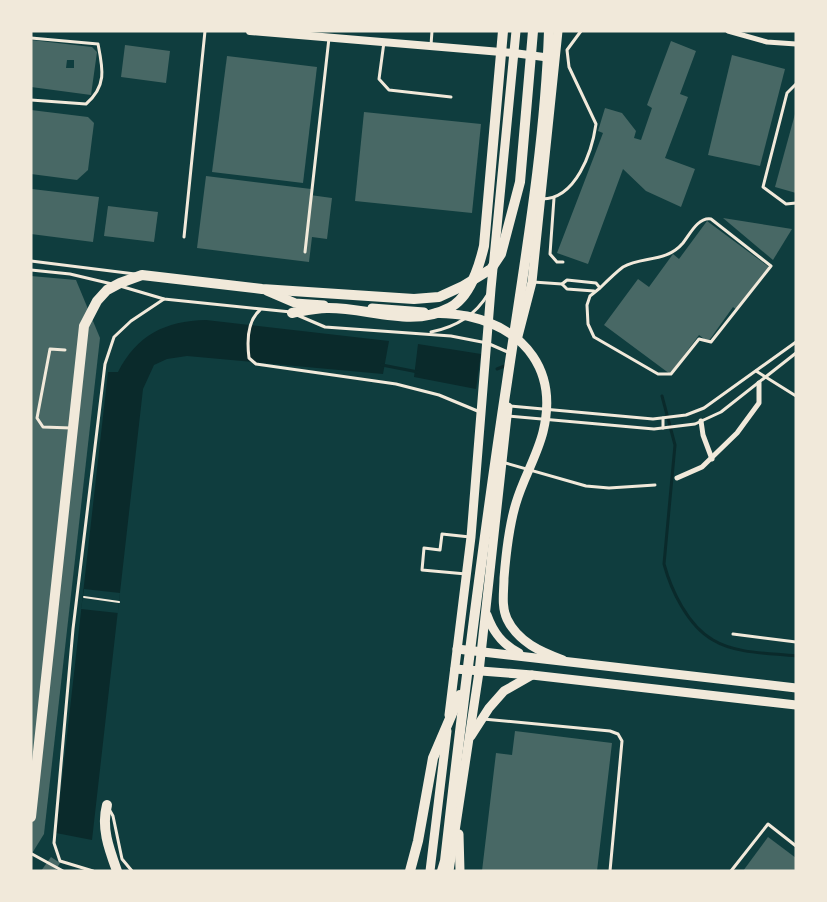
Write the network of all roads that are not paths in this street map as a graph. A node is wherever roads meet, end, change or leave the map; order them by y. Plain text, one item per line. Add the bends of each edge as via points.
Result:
1 (205, 31) edge
2 (250, 31) edge
3 (432, 31) edge
4 (503, 31) edge
5 (516, 31) edge
6 (533, 31) edge
7 (549, 31) edge
8 (558, 31) edge
9 (580, 31) edge
10 (728, 31) edge
11 (329, 37) junction
12 (31, 38) edge
13 (384, 42) junction
14 (796, 44) edge
15 (431, 45) junction
16 (568, 50) junction
17 (514, 53) junction
18 (556, 54) junction
19 (796, 84) edge
20 (451, 97) dead end
21 (31, 100) edge
22 (554, 198) junction
23 (541, 199) junction
24 (796, 203) edge
25 (184, 237) dead end
26 (306, 252) dead end
27 (31, 261) edge
28 (563, 262) dead end
29 (31, 270) edge
30 (142, 275) junction
31 (532, 282) junction
32 (562, 284) junction
33 (600, 288) junction
34 (262, 289) junction
35 (490, 289) junction
36 (595, 292) junction
37 (164, 299) junction
38 (261, 310) junction
39 (292, 312) junction
40 (428, 333) junction
41 (796, 342) edge
42 (487, 343) junction
43 (65, 350) dead end
44 (796, 353) edge
45 (513, 356) junction
46 (756, 371) junction
47 (765, 378) junction
48 (759, 383) junction
49 (796, 396) edge
50 (508, 406) junction
51 (482, 413) junction
52 (507, 416) junction
53 (663, 418) junction
54 (701, 421) junction
55 (74, 428) junction
56 (663, 428) junction
57 (712, 459) junction
58 (502, 462) junction
59 (677, 478) dead end
60 (655, 485) dead end
61 (471, 538) junction
62 (467, 574) junction
63 (486, 612) junction
64 (733, 634) dead end
65 (796, 642) edge
66 (457, 649) junction
67 (481, 652) junction
68 (523, 655) junction
69 (563, 660) junction
70 (455, 669) junction
71 (479, 672) junction
72 (532, 675) junction
73 (465, 682) junction
74 (796, 688) edge
75 (796, 705) edge
76 (482, 719) junction
77 (469, 740) junction
78 (34, 775) edge
79 (107, 805) joint
80 (458, 811) junction
81 (31, 817) edge
82 (796, 846) edge
83 (32, 854) edge
84 (63, 871) edge
85 (93, 871) edge
86 (117, 871) edge
87 (132, 871) edge
88 (410, 871) edge
89 (430, 871) edge
90 (442, 871) edge
91 (449, 871) edge
92 (460, 871) edge
93 (610, 871) edge
94 (731, 871) edge

1 - 25 lane
2 - 11 street
3 - 15 lane
4 - 39 main road via 484,246 478,270 462,298 449,308 420,316 327,308
5 - 17 main road
6 - 34 main road via 520,182 501,254 491,270 439,298
7 - 73 main road via 531,228
8 - 18 main road
9 - 16 lane
10 - 14 street via 767,42
11 - 13 street
11 - 26 lane
12 - 21 lane via 98,44 104,72 96,95 86,104
13 - 15 street
13 - 20 lane via 380,79 389,90
15 - 17 street
16 - 18 lane
16 - 22 lane via 569,68 596,124 574,182
17 - 18 street
17 - 35 main road
18 - 23 main road
19 - 24 lane via 787,93 762,186 786,204
22 - 23 lane
22 - 28 lane via 550,254 557,262
23 - 31 main road
27 - 30 lane
29 - 37 lane via 95,279
30 - 34 main road
30 - 55 main road via 107,290 88,314 84,326
31 - 32 lane
31 - 45 main road
32 - 33 lane via 568,280 596,283
32 - 36 lane via 567,289
33 - 36 lane
33 - 36 lane via 624,267 654,260 679,248 707,218 771,266 711,342 699,339 669,375 658,374 594,337 588,324 587,305
34 - 69 main road via 295,303 466,316 499,327 528,347 537,361 547,395 543,433 515,504 506,558 503,604 507,620 529,646
35 - 40 lane via 481,305 463,321
35 - 42 main road
37 - 38 lane
37 - 85 lane via 131,320 114,337 105,364 74,629 54,843 60,861
38 - 39 lane
38 - 51 lane via 252,320 248,344 251,360 256,364 396,384 439,395
39 - 40 lane via 325,327
40 - 42 lane
41 - 46 lane
42 - 45 lane
42 - 51 main road
43 - 55 lane via 50,349 37,418 43,427
44 - 47 lane
45 - 50 main road
46 - 47 lane
46 - 53 lane via 704,408
47 - 48 lane
47 - 49 lane
48 - 54 lane via 721,412
48 - 57 street via 759,403 750,418
50 - 52 main road
50 - 53 lane
51 - 61 main road
52 - 56 lane
52 - 58 main road
53 - 56 lane
54 - 56 lane
54 - 57 street
55 - 78 main road
57 - 59 street
58 - 60 lane via 586,486
58 - 63 main road
61 - 62 main road
61 - 62 lane via 442,534 440,550 424,548 422,570
62 - 66 main road
63 - 67 main road
63 - 68 main road via 492,629 501,640
64 - 65 lane
66 - 67 main road
66 - 70 main road
67 - 68 main road
67 - 71 main road
68 - 69 main road
69 - 74 main road
70 - 71 main road
70 - 89 main road
71 - 72 main road
71 - 77 main road
72 - 75 main road
72 - 76 main road via 504,692
73 - 88 main road via 434,758
73 - 90 main road via 446,861
76 - 77 main road
76 - 93 lane via 618,734 622,741
77 - 80 main road
78 - 81 main road
79 - 86 main road via 104,831
79 - 87 lane via 113,816 122,859
80 - 91 main road
80 - 92 main road
82 - 94 lane via 768,824
83 - 84 lane

